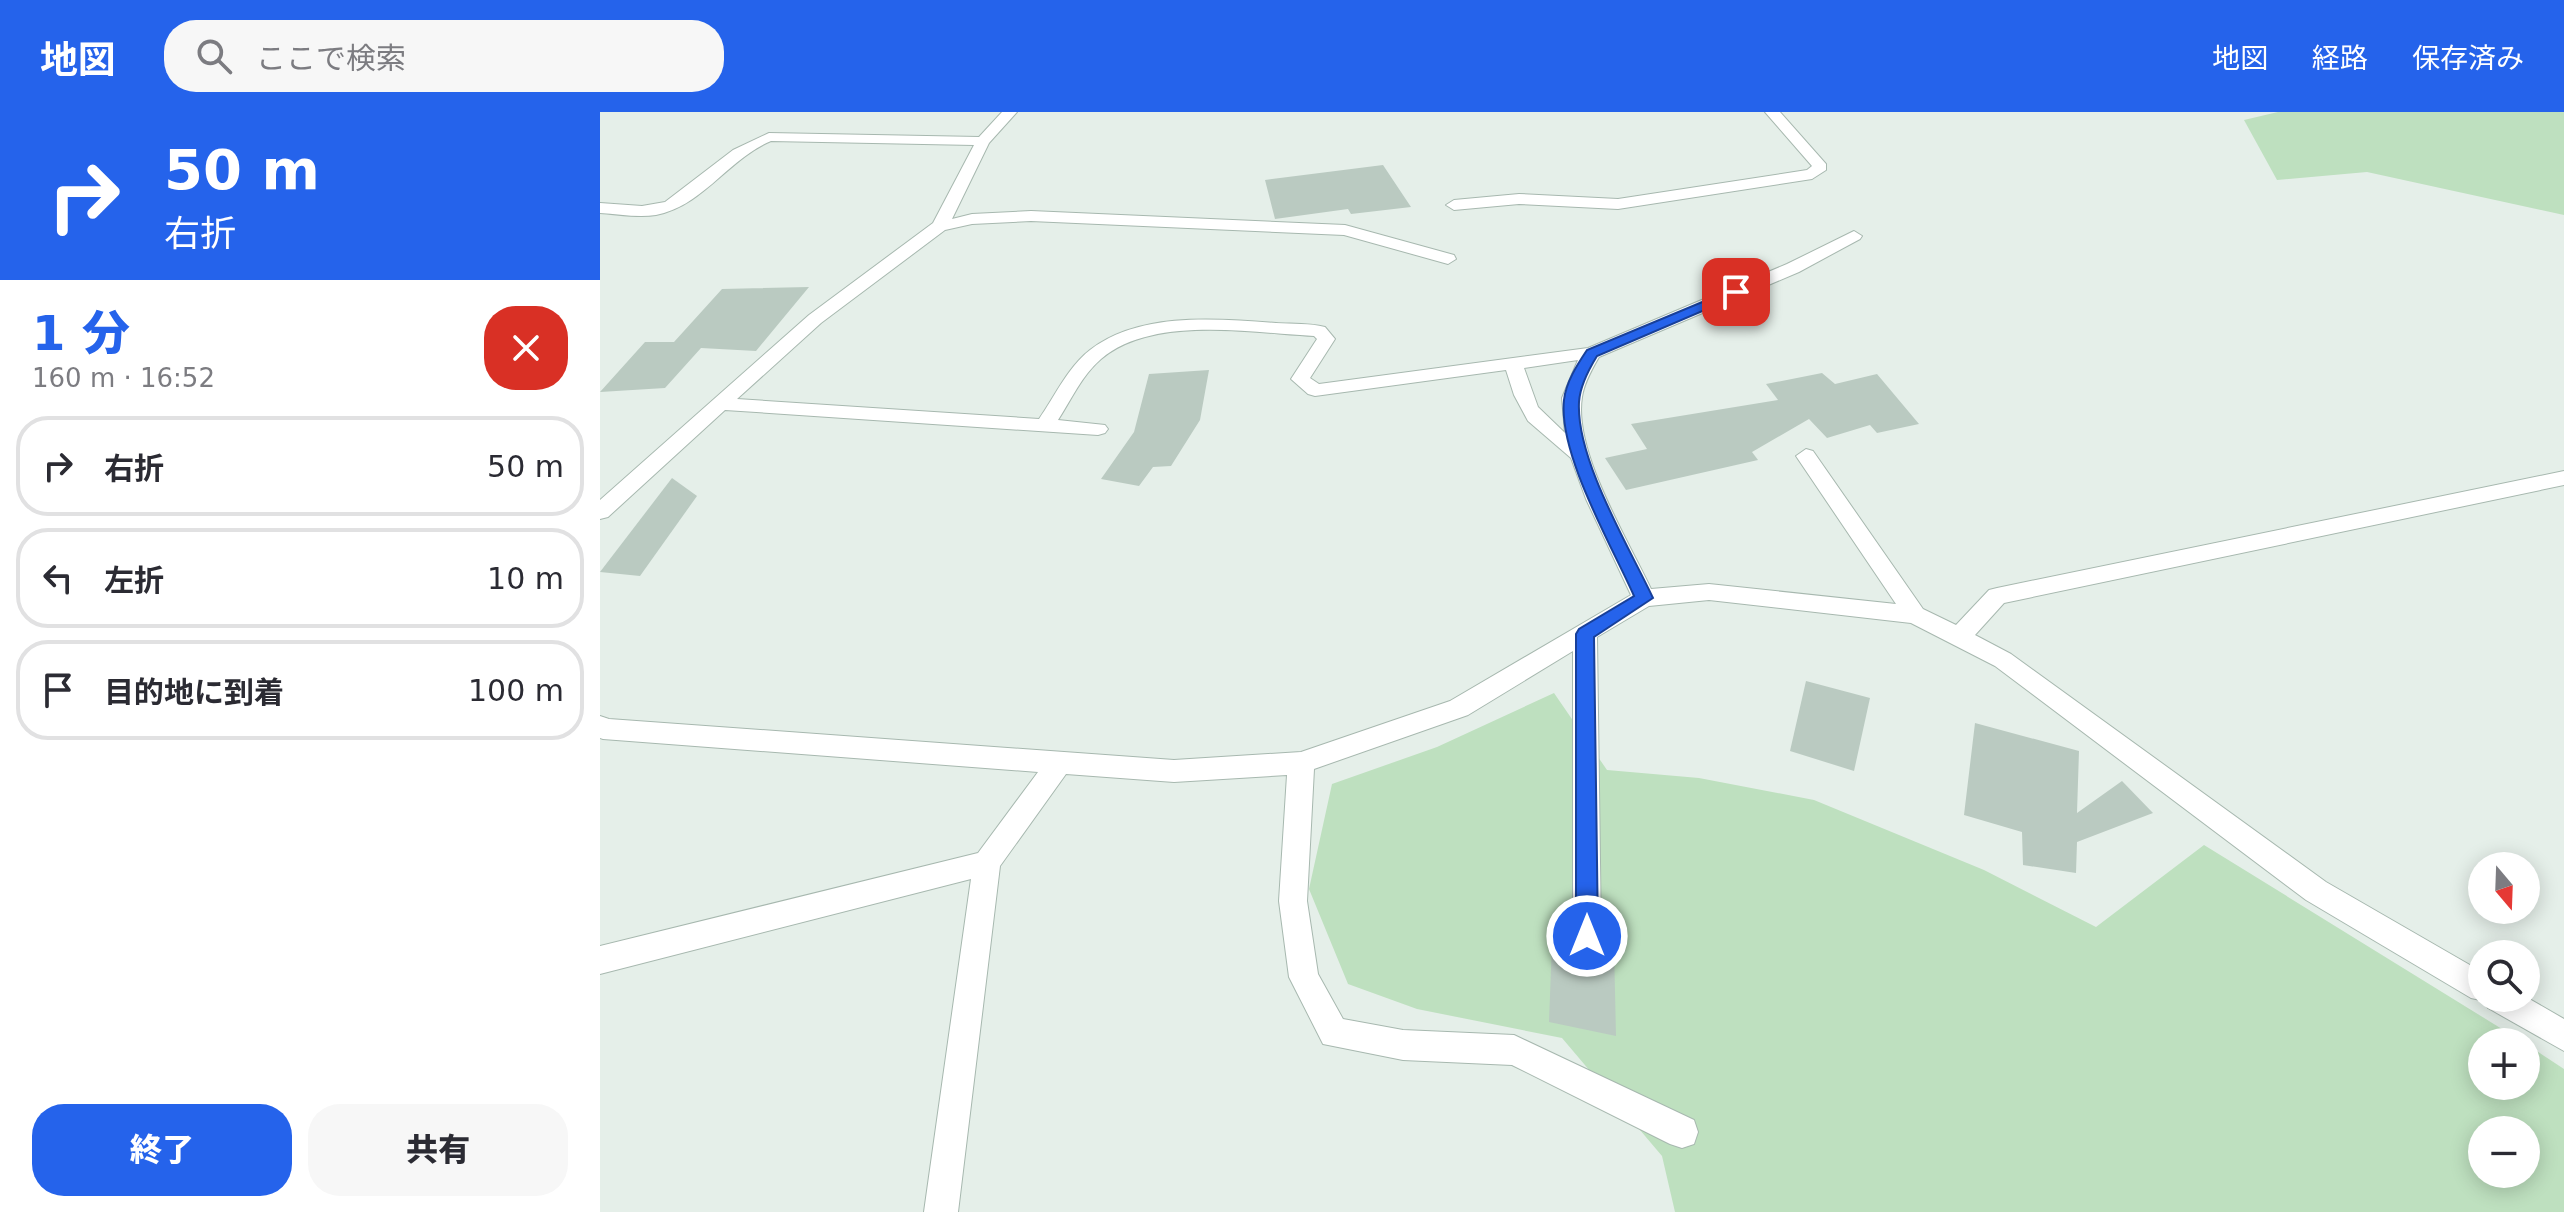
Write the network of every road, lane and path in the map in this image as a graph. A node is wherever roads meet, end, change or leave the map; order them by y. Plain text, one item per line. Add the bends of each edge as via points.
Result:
1 (1010, 112) edge
2 (1772, 112) edge
3 (983, 141) junction
4 (1454, 205) dead end
5 (600, 208) edge
6 (940, 226) junction
7 (1854, 236) dead end
8 (1448, 259) dead end
9 (1592, 353) junction
10 (1514, 364) junction
11 (721, 404) junction
12 (1045, 425) junction
13 (1098, 429) dead end
14 (1578, 453) junction
15 (1806, 456) dead end
16 (2564, 478) edge
17 (601, 509) edge
18 (1644, 598) junction
19 (1915, 615) junction
20 (1585, 634) junction
21 (1959, 637) junction
22 (600, 726) edge
23 (1060, 761) junction
24 (1301, 763) junction
25 (987, 863) junction
26 (1587, 936) dead end
27 (600, 960) edge
28 (2468, 980) edge
29 (2523, 1012) edge
30 (2564, 1036) edge
31 (1682, 1132) dead end
32 (941, 1212) edge

1 - 3 street
2 - 4 street via 1821,167 1812,174 1618,204 1519,199
3 - 5 street via 769,137 740,150 675,204 656,210
3 - 6 street
6 - 8 street via 1031,216 1345,230
6 - 11 street via 815,319
7 - 9 street via 1793,268
9 - 10 street
9 - 14 street via 1571,401
10 - 12 street via 1315,390 1300,379 1326,339 1319,331 1165,326 1114,340 1092,357
10 - 14 street via 1539,425
11 - 12 street
11 - 17 street
12 - 13 street
14 - 18 street
15 - 19 street
16 - 21 street via 1997,596
18 - 19 street via 1709,592
18 - 20 street
19 - 21 street
20 - 24 street via 1459,708
20 - 26 street
21 - 28 street via 2003,660 2316,891
22 - 23 street
23 - 24 street via 1174,771
23 - 25 street
24 - 31 street via 1293,901 1304,977 1334,1033 1403,1045 1514,1050
25 - 27 street
25 - 32 street
29 - 30 street

